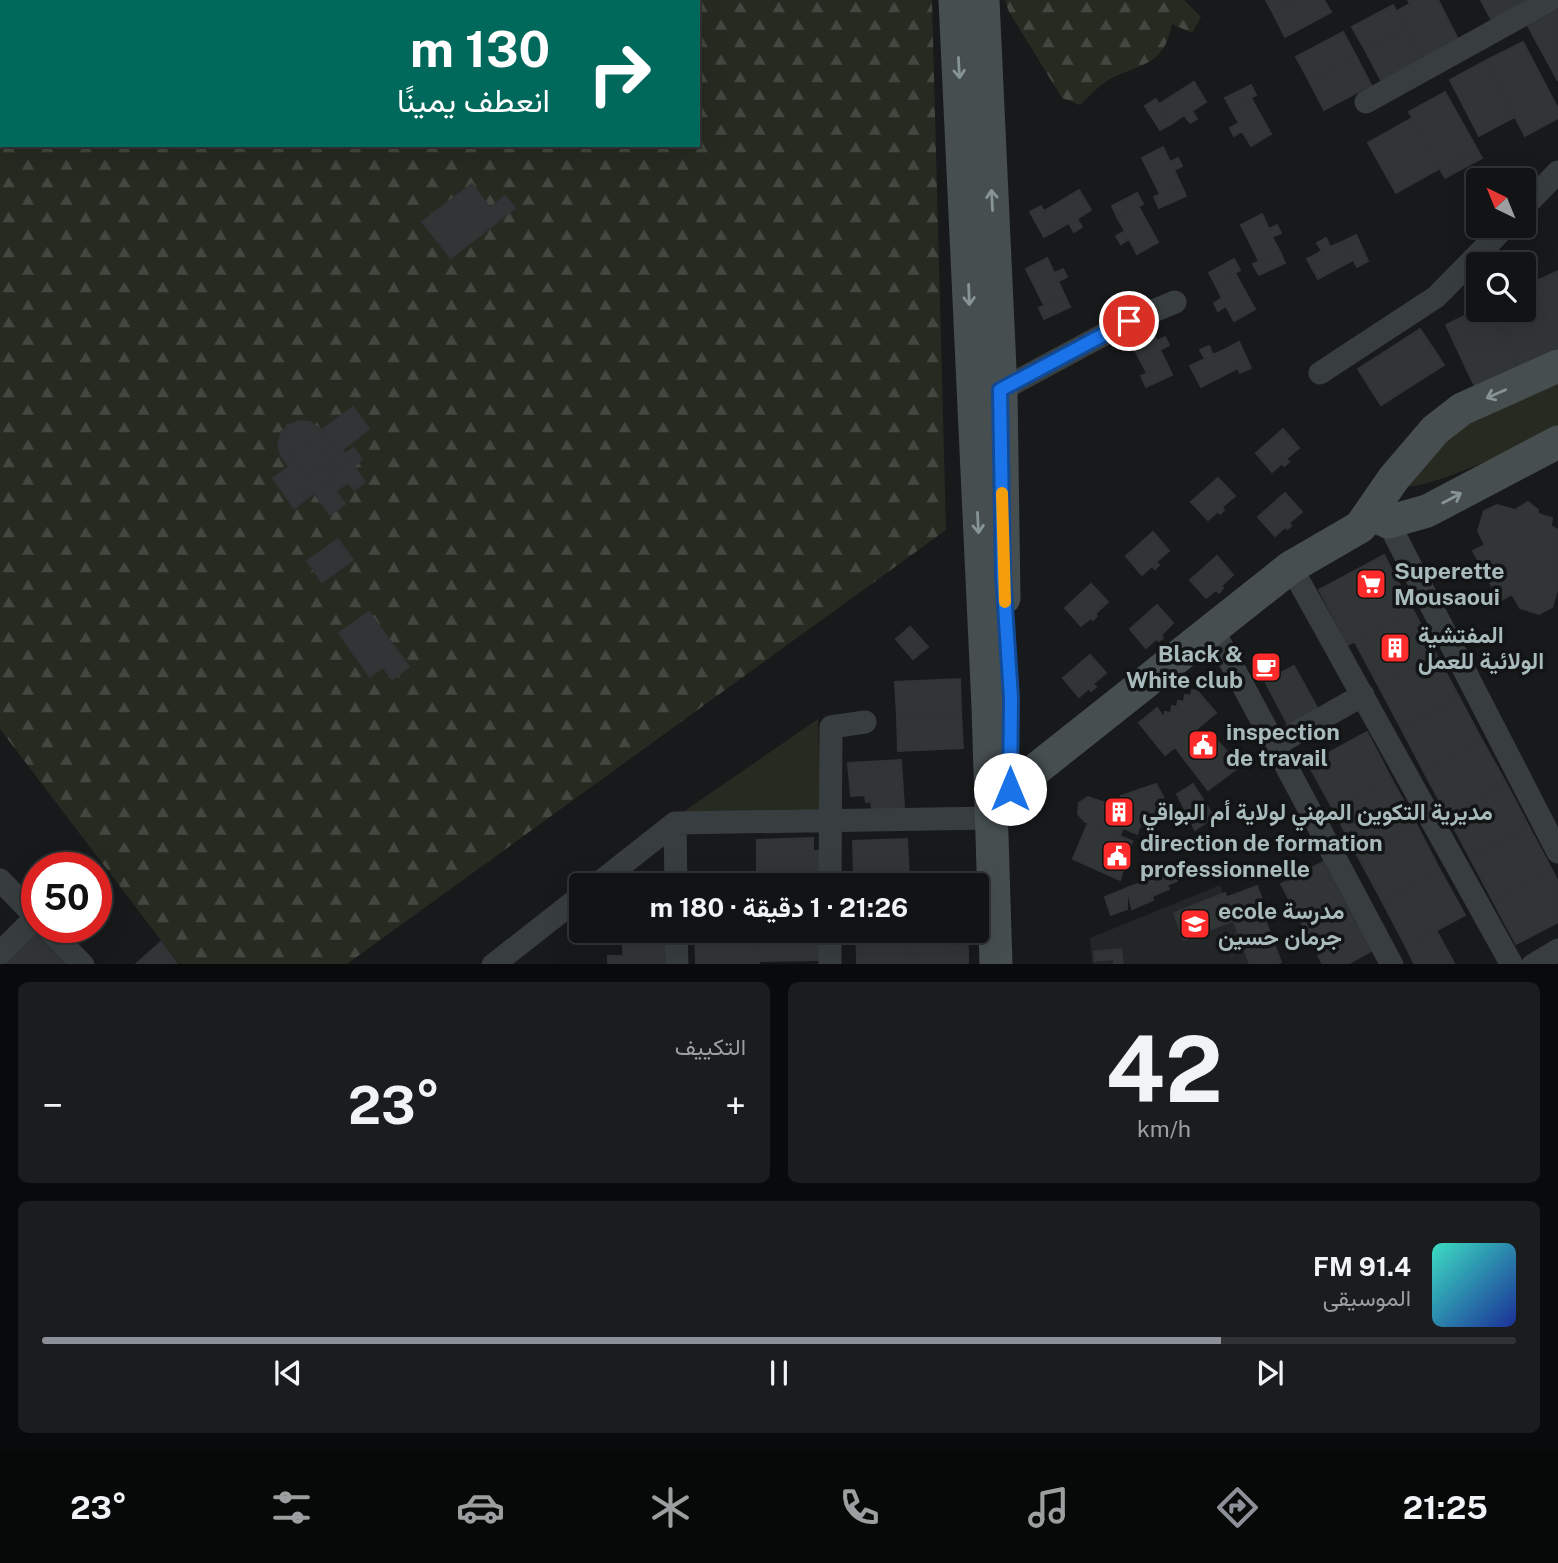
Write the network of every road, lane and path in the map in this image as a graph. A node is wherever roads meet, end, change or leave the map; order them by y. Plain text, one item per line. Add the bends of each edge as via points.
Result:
1 (955, 0) edge
2 (983, 0) edge
3 (1550, 0) edge
4 (1366, 102) dead end
5 (1558, 172) edge
6 (1536, 195) edge
7 (1494, 238) edge
8 (1175, 302) dead end
9 (1558, 366) edge
10 (1320, 373) dead end
11 (1000, 390) junction
12 (1558, 442) edge
13 (1374, 524) junction
14 (1292, 567) junction
15 (1212, 628) junction
16 (1363, 695) junction
17 (865, 722) dead end
18 (1275, 745) junction
19 (1010, 789) junction
20 (830, 818) junction
21 (992, 818) junction
22 (675, 823) junction
23 (1558, 852) edge
24 (611, 873) edge
25 (676, 873) edge
26 (830, 873) edge
27 (0, 880) edge
28 (21, 901) edge
29 (569, 905) edge
30 (21, 933) edge
31 (62, 943) edge
32 (676, 943) edge
33 (830, 943) edge
34 (1558, 950) edge
35 (0, 953) edge
36 (83, 964) edge
37 (493, 964) edge
38 (677, 964) edge
39 (831, 964) edge
40 (996, 964) edge
41 (1019, 964) edge
42 (1392, 964) edge
43 (1512, 964) edge
44 (1533, 964) edge

1 -> 21 main road
11 -> 2 main road
3 - 4 street
5 - 6 street
7 - 10 street via 1436,298
8 - 11 street via 1129,321
9 -> 13 main road via 1462,409 1435,430 1394,478
11 - 19 main road
13 -> 12 main road via 1427,511
13 - 14 main road
13 - 23 street
14 - 15 main road
14 - 16 street
15 - 18 street
15 - 19 main road
16 - 18 street
16 - 43 street
17 - 20 street via 831,727
18 - 42 street
19 - 21 street
19 - 41 main road
20 - 21 street
20 - 22 street
20 - 26 street
21 - 40 main road
22 - 24 street
22 - 25 street
27 - 28 street
29 - 37 street
30 - 35 street
31 - 36 street
32 - 38 street
33 - 39 street
34 - 44 street

